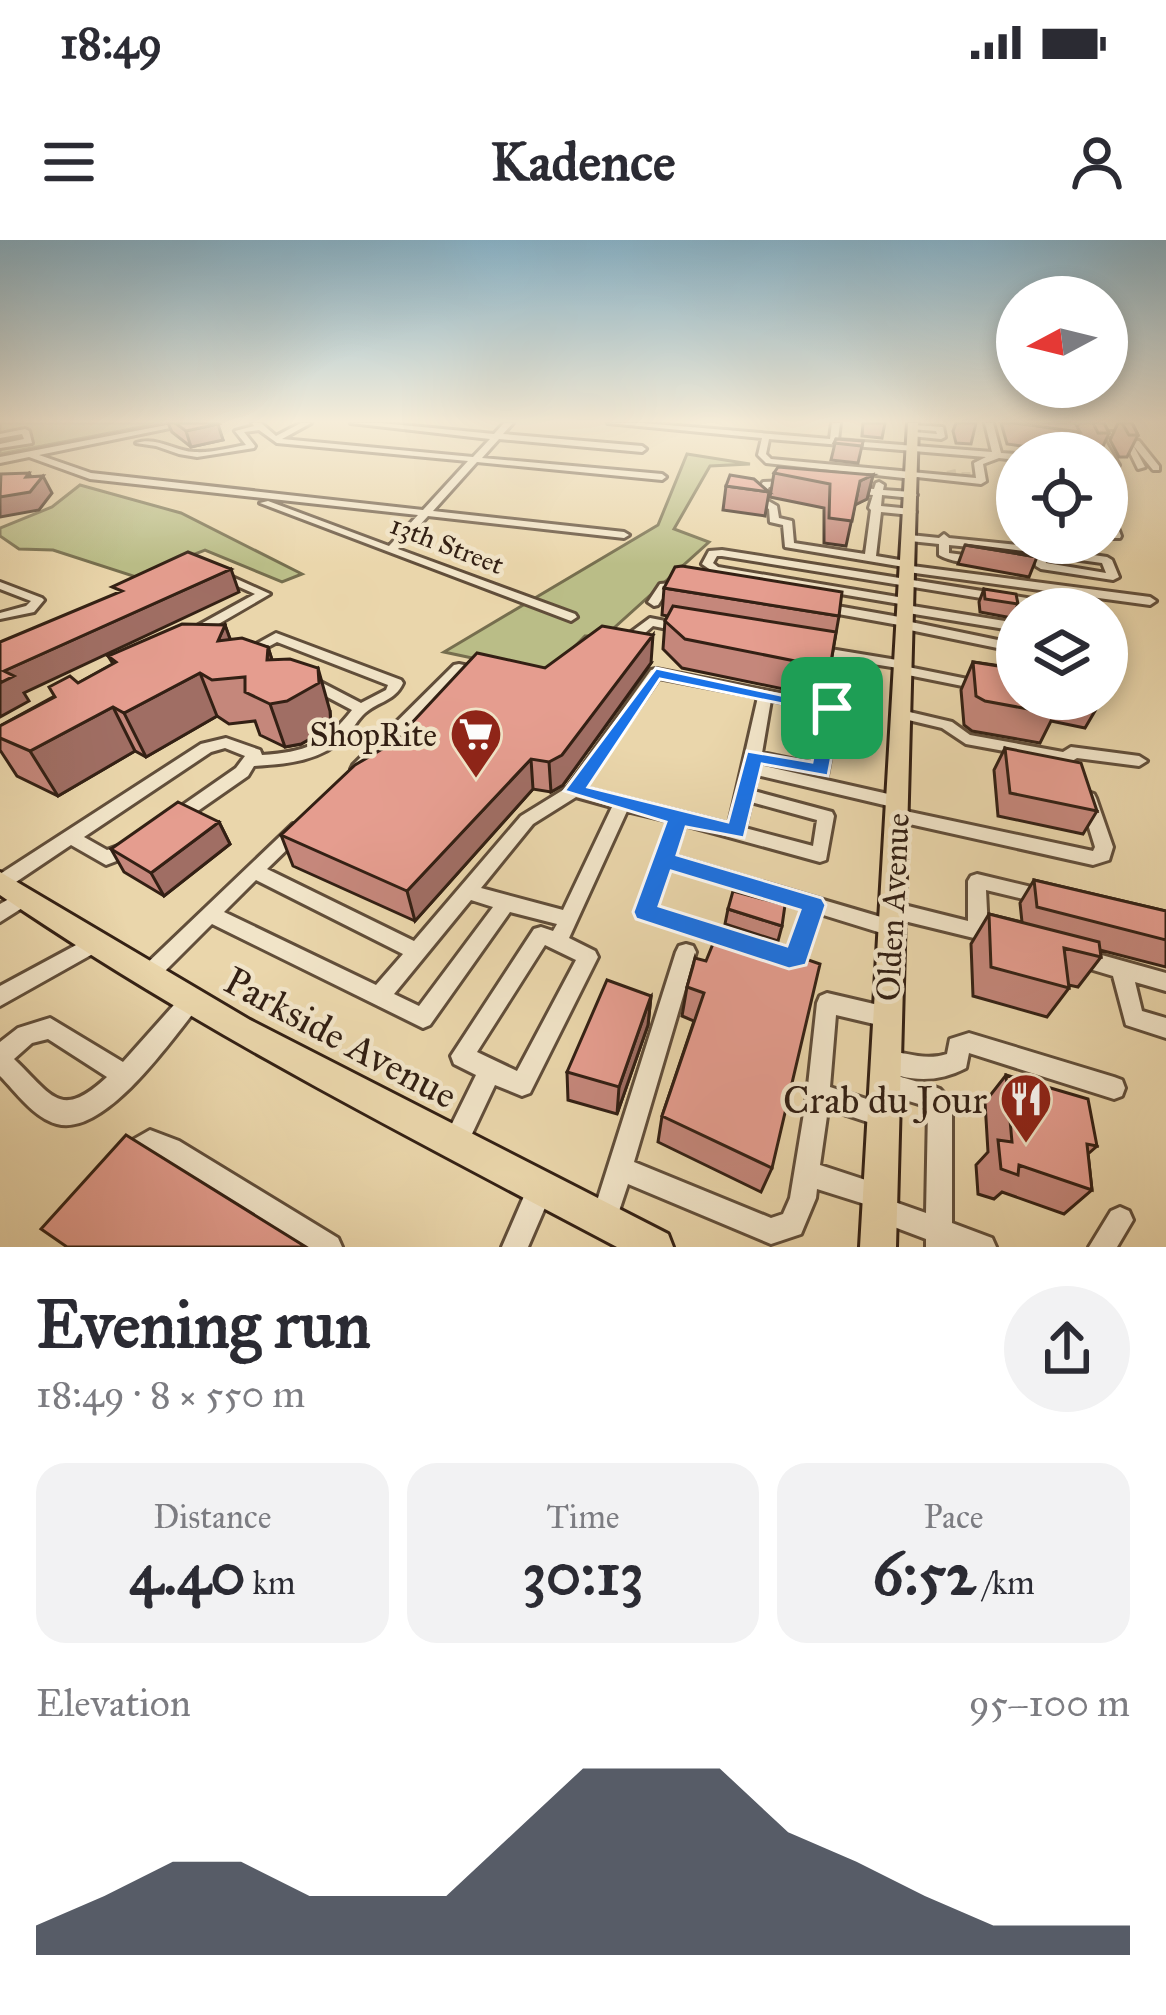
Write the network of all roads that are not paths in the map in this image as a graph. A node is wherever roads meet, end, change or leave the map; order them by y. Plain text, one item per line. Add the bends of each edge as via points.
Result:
1 (73, 470) edge
2 (465, 470) edge
3 (593, 470) edge
4 (818, 470) edge
5 (876, 470) edge
6 (913, 470) edge
7 (981, 470) edge
8 (947, 473) junction
9 (662, 477) dead end
10 (877, 482) junction
11 (912, 484) junction
12 (810, 486) edge
13 (837, 489) edge
14 (239, 493) junction
15 (953, 495) dead end
16 (874, 508) junction
17 (424, 513) junction
18 (624, 536) dead end
19 (944, 537) junction
20 (910, 538) junction
21 (996, 544) edge
22 (391, 550) junction
23 (870, 558) junction
24 (987, 562) edge
25 (1036, 564) edge
26 (1108, 564) edge
27 (212, 572) edge
28 (1076, 572) junction
29 (0, 584) edge
30 (690, 585) edge
31 (1080, 588) edge
32 (996, 593) edge
33 (907, 596) junction
34 (1128, 597) edge
35 (1150, 601) dead end
36 (654, 602) dead end
37 (797, 603) edge
38 (996, 603) edge
39 (571, 617) dead end
40 (1, 618) edge
41 (996, 621) edge
42 (693, 629) edge
43 (996, 638) edge
44 (183, 639) edge
45 (610, 644) edge
46 (799, 648) edge
47 (842, 655) junction
48 (903, 668) junction
49 (506, 679) edge
50 (996, 688) edge
51 (765, 694) junction
52 (832, 708) junction
53 (361, 709) junction
54 (901, 714) junction
55 (255, 761) junction
56 (1139, 761) dead end
57 (753, 762) junction
58 (1075, 771) junction
59 (350, 778) edge
60 (574, 791) junction
61 (746, 795) junction
62 (622, 803) junction
63 (897, 808) junction
64 (318, 809) edge
65 (679, 817) junction
66 (736, 832) junction
67 (71, 837) junction
68 (664, 860) junction
69 (254, 872) junction
70 (469, 892) junction
71 (6, 894) edge
72 (1061, 901) edge
73 (506, 903) junction
74 (814, 905) junction
75 (210, 914) junction
76 (568, 919) junction
77 (892, 919) junction
78 (558, 941) junction
79 (91, 945) junction
80 (417, 952) junction
81 (686, 952) dead end
82 (1060, 953) edge
83 (1121, 970) junction
84 (145, 978) junction
85 (1166, 982) edge
86 (0, 997) edge
87 (379, 997) junction
88 (188, 1004) junction
89 (887, 1017) junction
90 (1166, 1028) edge
91 (0, 1059) edge
92 (490, 1071) junction
93 (885, 1072) junction
94 (124, 1075) junction
95 (1114, 1088) dead end
96 (818, 1095) junction
97 (883, 1114) junction
98 (454, 1144) junction
99 (119, 1168) edge
100 (620, 1168) junction
101 (807, 1173) junction
102 (542, 1187) junction
103 (879, 1203) junction
104 (604, 1220) junction
105 (1120, 1220) dead end
106 (939, 1239) edge
107 (329, 1247) edge
108 (515, 1247) edge
109 (656, 1247) edge
110 (878, 1247) edge
111 (983, 1247) edge
112 (1102, 1247) edge

1 - 14 street
2 - 17 street
3 - 9 street
4 - 10 street
5 - 10 street
6 - 11 main road, Olden Avenue
7 - 8 street via 982,482
8 - 11 street
8 - 15 street
10 - 11 street
10 - 11 street
10 - 13 street
10 - 16 street
11 - 16 street
11 - 20 main road, Olden Avenue
12 - 23 street via 764,485 758,499 789,525 787,543
14 - 17 street
14 - 22 street, 13th Street
16 - 23 street
17 - 18 street
17 - 22 street
19 - 20 street
19 - 21 street
19 - 24 street via 944,555
20 - 33 main road, Olden Avenue
22 - 39 street, 13th Street
23 - 33 street
25 - 28 street
26 - 28 street via 1113,577
27 - 44 street via 264,594
28 - 31 street
29 - 40 street via 38,600
30 - 36 street via 664,586
32 - 33 street
33 - 33 street via 722,553 707,563 715,570
33 - 37 street
33 - 38 street
33 - 41 street
33 - 43 street
33 - 48 main road, Olden Avenue
34 - 35 street
42 - 45 street via 650,622 623,645
46 - 47 street
47 - 48 street
47 - 52 street
48 - 50 street
48 - 54 main road, Olden Avenue
49 - 59 street via 459,668
51 - 52 street
51 - 57 street
51 - 60 street via 656,673
52 - 57 street via 820,771
53 - 53 street via 272,665 239,653 276,637 396,683
53 - 55 street via 315,755
54 - 58 street via 948,718 966,740
54 - 63 main road, Olden Avenue
55 - 67 street via 239,746 206,748
55 - 67 street via 115,859
56 - 58 street via 1071,752
57 - 61 street
57 - 63 street
58 - 63 street via 1103,855
60 - 62 street
60 - 70 street via 527,820
61 - 66 street
61 - 66 street via 826,816 820,855
62 - 65 street
62 - 76 street
63 - 77 main road, Olden Avenue
64 - 69 street
65 - 66 street
65 - 68 street
67 - 71 street
68 - 74 street
68 - 74 street via 645,912 789,958
69 - 75 street
69 - 80 street
70 - 73 street
70 - 80 street
71 - 79 main road, Parkside Avenue
72 - 77 street via 977,881 989,933
73 - 76 street
73 - 87 street via 423,1018
74 - 77 street
75 - 84 street
75 - 87 street
76 - 78 street
77 - 89 main road, Olden Avenue
78 - 92 street via 541,935 462,1056
78 - 92 street via 588,958 522,1085
79 - 84 main road, Parkside Avenue
79 - 86 street
80 - 87 street
81 - 100 street
82 - 83 street
83 - 85 street
83 - 90 street via 1133,1018
84 - 88 main road, Parkside Avenue
88 - 94 street
88 - 98 main road, Parkside Avenue
89 - 93 main road, Olden Avenue
89 - 96 street via 827,1003
91 - 94 street via 26,1035 50,1028
91 - 94 street via 59,1114 78,1116
92 - 98 street
93 - 95 street via 945,1068 969,1043
93 - 97 main road, Olden Avenue
93 - 106 street via 940,1106
96 - 97 street
96 - 101 street
97 - 103 main road, Olden Avenue
98 - 102 main road, Parkside Avenue
99 - 107 street via 150,1142
100 - 101 street via 771,1231 792,1225
100 - 104 street
101 - 103 street
102 - 104 main road, Parkside Avenue
102 - 108 street
103 - 106 street
103 - 110 main road, Olden Avenue
104 - 109 main road, Parkside Avenue
105 - 112 street
106 - 111 street

